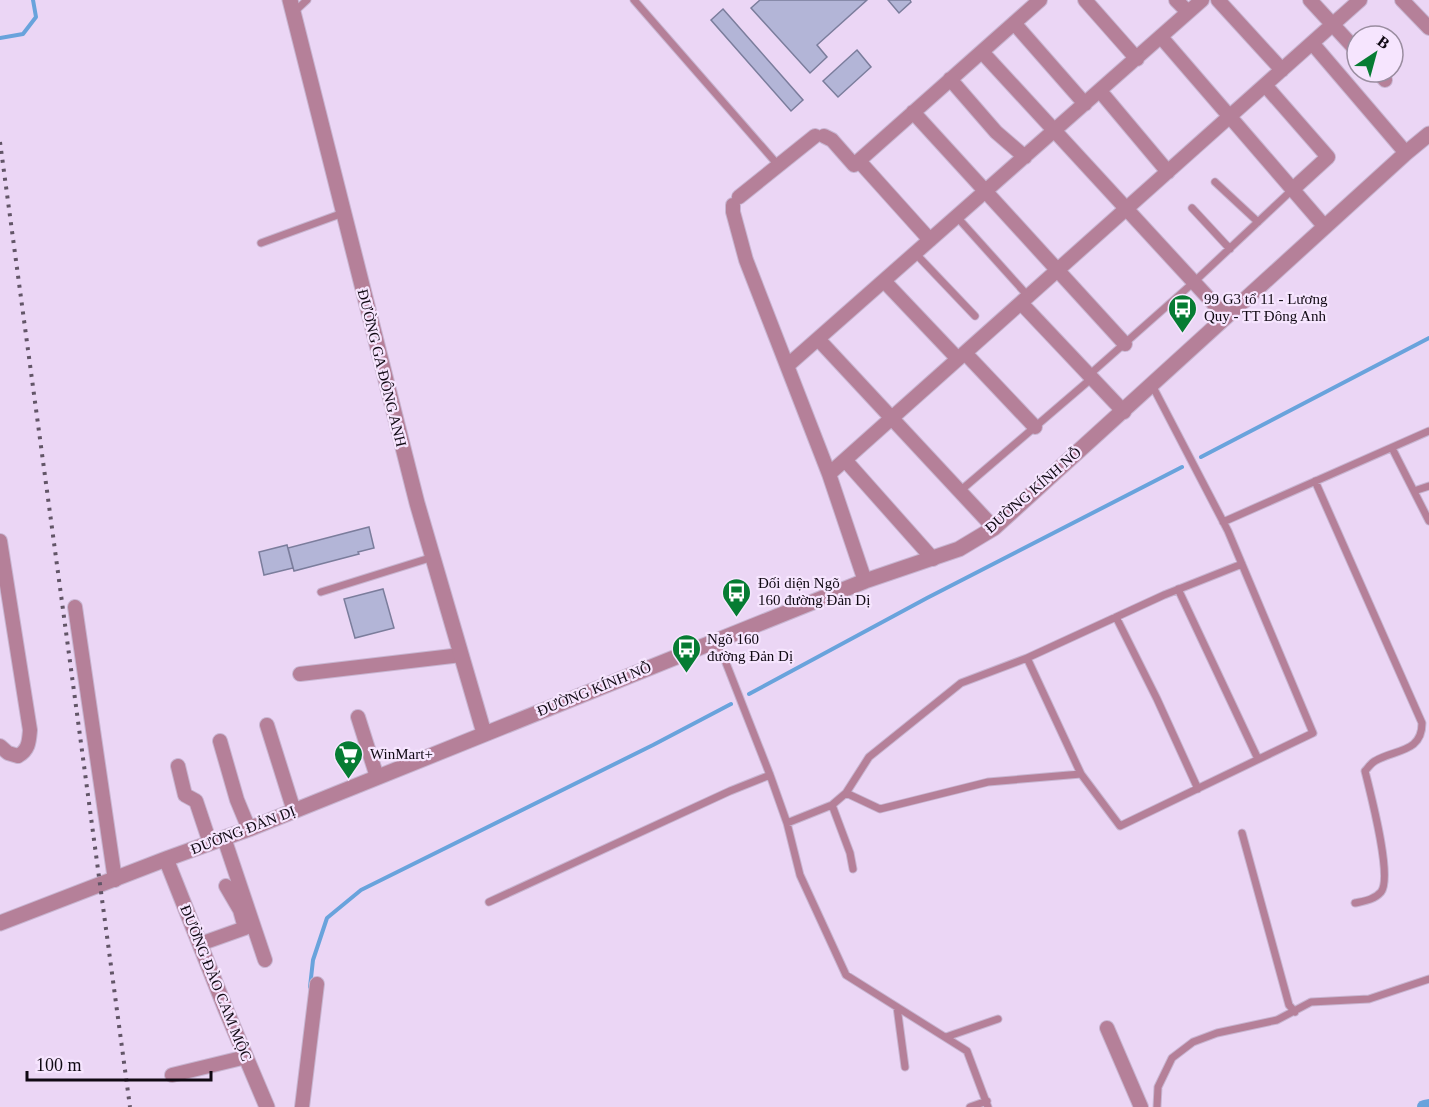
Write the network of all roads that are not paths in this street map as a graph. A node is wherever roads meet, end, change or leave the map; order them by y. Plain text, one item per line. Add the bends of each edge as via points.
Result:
1 (307, 0) edge
2 (634, 0) edge
3 (1040, 0) edge
4 (1085, 0) edge
5 (1176, 0) edge
6 (1202, 0) edge
7 (1218, 0) edge
8 (1310, 0) edge
9 (1360, 0) edge
10 (1402, 0) edge
11 (291, 6) edge
12 (1188, 12) junction
13 (1014, 23) junction
14 (1332, 25) junction
15 (1429, 28) edge
16 (1161, 37) junction
17 (1345, 39) edge
18 (1312, 43) junction
19 (982, 52) junction
20 (1137, 59) junction
21 (1282, 70) junction
22 (950, 80) junction
23 (1264, 85) junction
24 (1100, 91) junction
25 (1085, 104) junction
26 (913, 112) junction
27 (1230, 117) junction
28 (1054, 131) junction
29 (1429, 134) edge
30 (1406, 153) junction
31 (1025, 157) junction
32 (859, 160) junction
33 (778, 165) junction
34 (1168, 171) junction
35 (1215, 182) dead end
36 (1293, 189) junction
37 (986, 191) junction
38 (1192, 208) dead end
39 (1126, 209) junction
40 (343, 213) junction
41 (957, 217) junction
42 (1258, 222) junction
43 (1325, 227) junction
44 (930, 240) junction
45 (261, 243) dead end
46 (1230, 249) junction
47 (915, 253) junction
48 (1057, 270) junction
49 (884, 281) junction
50 (1194, 282) junction
51 (1025, 299) junction
52 (975, 316) dead end
53 (1226, 316) junction
54 (818, 339) junction
55 (1125, 344) junction
56 (962, 356) junction
57 (787, 366) junction
58 (1090, 377) junction
59 (1151, 385) junction
60 (1124, 412) junction
61 (891, 418) junction
62 (1035, 427) junction
63 (1429, 431) edge
64 (1392, 448) junction
65 (845, 460) junction
66 (829, 474) junction
67 (1314, 481) junction
68 (1429, 486) edge
69 (960, 491) junction
70 (1414, 491) junction
71 (1429, 521) edge
72 (1223, 522) junction
73 (994, 528) junction
74 (1, 549) edge
75 (433, 557) junction
76 (933, 559) junction
77 (1242, 564) junction
78 (865, 581) junction
79 (1178, 589) junction
80 (321, 592) dead end
81 (75, 607) dead end
82 (5, 612) edge
83 (1116, 617) junction
84 (717, 640) junction
85 (461, 655) junction
86 (1027, 658) junction
87 (300, 674) dead end
88 (358, 717) dead end
89 (267, 725) dead end
90 (484, 733) junction
91 (220, 741) dead end
92 (0, 746) edge
93 (1258, 759) junction
94 (178, 765) dead end
95 (1081, 774) junction
96 (770, 775) junction
97 (377, 777) junction
98 (1198, 789) junction
99 (846, 793) junction
100 (832, 805) junction
101 (294, 811) junction
102 (787, 823) junction
103 (249, 829) junction
104 (1242, 833) dead end
105 (217, 841) junction
106 (166, 859) junction
107 (853, 869) dead end
108 (115, 880) junction
109 (226, 886) dead end
110 (489, 902) dead end
111 (1355, 903) dead end
112 (0, 923) edge
113 (200, 944) junction
114 (265, 960) dead end
115 (1429, 979) edge
116 (317, 984) dead end
117 (897, 1006) junction
118 (1295, 1012) junction
119 (998, 1019) dead end
120 (1107, 1028) dead end
121 (946, 1037) junction
122 (246, 1057) junction
123 (905, 1067) dead end
124 (172, 1075) dead end
125 (988, 1104) edge
126 (267, 1107) edge
127 (302, 1107) edge
128 (970, 1107) edge
129 (1141, 1107) edge
130 (1157, 1107) edge

1 - 11 lane
2 - 33 lane
3 - 13 street
4 - 20 street
5 - 12 street
6 - 12 street
7 - 21 street
8 - 14 street
9 - 14 street
10 - 15 street
11 - 40 street, ĐƯỜNG GA ĐÔNG ANH
12 - 16 street
13 - 19 street
13 - 25 street
14 - 17 street
14 - 18 street
16 - 20 street
16 - 27 street
18 - 21 street
18 - 30 street
19 - 22 street
19 - 28 street
20 - 24 street
21 - 23 street
22 - 26 street
22 - 31 street via 996,132
23 - 27 street
23 - 36 street via 1328,157
24 - 25 street
24 - 34 street
25 - 28 street
26 - 32 street
26 - 37 street
27 - 34 street
27 - 36 street
28 - 31 street
28 - 39 street
29 - 30 street, ĐƯỜNG KÍNH NỖ
30 - 43 street, ĐƯỜNG KÍNH NỖ
31 - 37 street
32 - 33 street via 854,165 832,140 819,136
32 - 44 street
33 - 57 street via 736,201 733,212 746,260
34 - 39 street
35 - 42 lane
36 - 42 lane
36 - 43 street
37 - 41 street
37 - 48 street
38 - 46 lane
39 - 48 street
39 - 50 street
40 - 45 lane
40 - 75 street, ĐƯỜNG GA ĐÔNG ANH
41 - 44 street
41 - 51 lane
42 - 46 lane
43 - 53 street, ĐƯỜNG KÍNH NỖ
44 - 47 street
46 - 50 lane
47 - 49 street
47 - 52 lane
48 - 51 street
48 - 55 street
49 - 54 street
49 - 56 street
50 - 53 street
50 - 55 lane
51 - 56 street
51 - 58 street
53 - 59 street, ĐƯỜNG KÍNH NỖ
54 - 57 street
54 - 61 street
55 - 58 lane
56 - 61 street
56 - 62 street
57 - 66 street
58 - 60 street
58 - 62 lane
59 - 60 street, ĐƯỜNG KÍNH NỖ
59 - 72 lane
60 - 73 street, ĐƯỜNG KÍNH NỖ
61 - 65 street
61 - 69 street
62 - 69 lane
63 - 64 lane
64 - 67 lane
64 - 70 lane
65 - 66 street
65 - 76 street
66 - 78 street
67 - 72 lane
67 - 111 lane via 1422,723 1422,735 1416,744 1373,762 1365,771 1386,879 1377,896
68 - 70 lane
69 - 73 street
70 - 71 lane
72 - 77 lane
73 - 76 street, ĐƯỜNG KÍNH NỖ
74 - 82 street
75 - 80 lane
75 - 85 street, ĐƯỜNG GA ĐÔNG ANH
76 - 78 street, ĐƯỜNG KÍNH NỖ
77 - 79 lane
77 - 93 lane via 1312,733
78 - 84 street, ĐƯỜNG KÍNH NỖ
79 - 83 lane
79 - 93 lane
81 - 108 street
82 - 92 street via 30,730 25,752 18,756
83 - 86 lane
83 - 98 lane
84 - 90 street, ĐƯỜNG KÍNH NỖ
84 - 96 lane
85 - 87 street
85 - 90 street, ĐƯỜNG GA ĐÔNG ANH
86 - 95 lane
86 - 99 lane via 961,683 869,757
88 - 97 street
89 - 101 street
90 - 97 street, ĐƯỜNG ĐẢN DỊ
91 - 103 street
93 - 98 lane
94 - 105 street via 185,795 196,801
95 - 98 lane via 1120,826
95 - 99 lane via 988,782 880,809
96 - 102 lane
96 - 110 lane
97 - 101 street, ĐƯỜNG ĐẢN DỊ
99 - 100 lane
100 - 102 lane
100 - 107 lane
101 - 103 street, ĐƯỜNG ĐẢN DỊ
102 - 117 lane via 800,875 846,975
103 - 105 street, ĐƯỜNG ĐẢN DỊ
104 - 118 lane via 1289,1005
105 - 106 street, ĐƯỜNG ĐẢN DỊ
105 - 114 street
106 - 108 street, ĐƯỜNG ĐẢN DỊ
106 - 113 street, ĐƯỜNG ĐÀO CAM MỘC
108 - 112 street, ĐƯỜNG ĐẢN DỊ
109 - 113 street via 245,928
113 - 122 street, ĐƯỜNG ĐÀO CAM MỘC
115 - 118 lane via 1369,999 1311,1002
116 - 127 street
117 - 121 lane
117 - 123 lane
118 - 130 lane via 1193,1042 1172,1058 1158,1087
119 - 121 lane
120 - 129 street
121 - 125 lane via 967,1051
122 - 124 street
122 - 126 street, ĐƯỜNG ĐÀO CAM MỘC
125 - 128 lane

